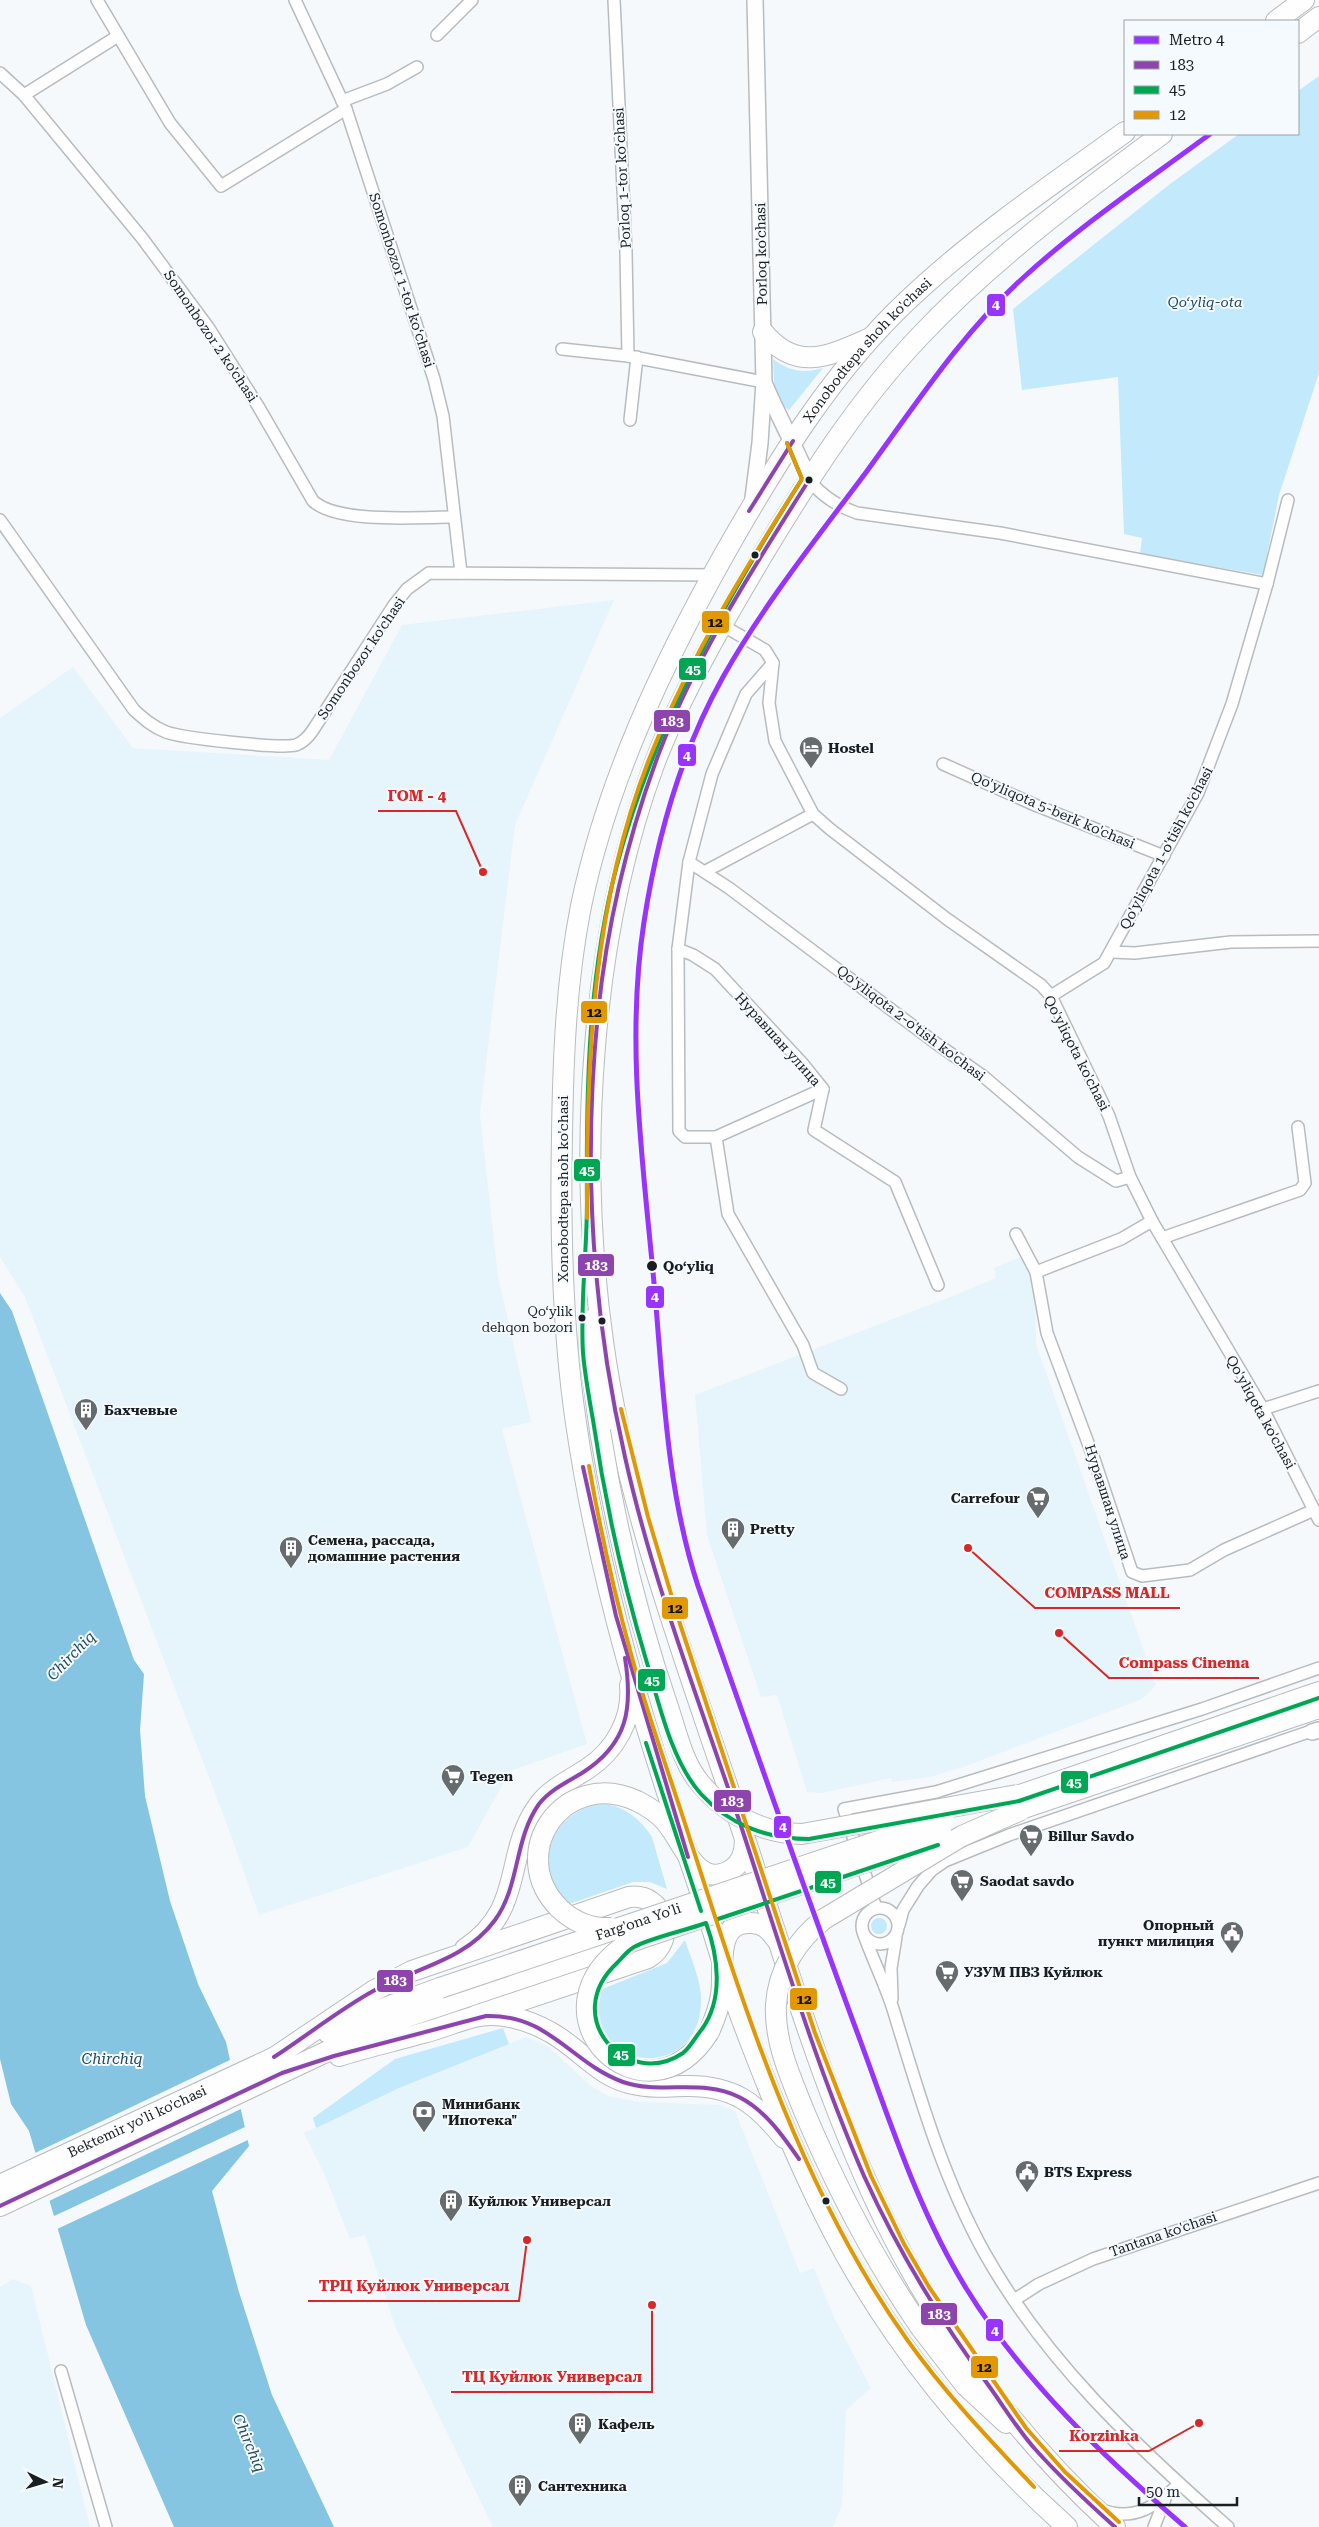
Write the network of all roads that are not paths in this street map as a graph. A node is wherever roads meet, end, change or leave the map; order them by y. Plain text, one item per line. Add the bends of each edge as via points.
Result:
1 (97, 0) edge
2 (295, 0) edge
3 (472, 0) edge
4 (614, 0) edge
5 (755, 0) edge
6 (1304, 0) edge
7 (1319, 18) edge
8 (1277, 20) edge
9 (1299, 32) edge
10 (437, 35) dead end
11 (118, 36) junction
12 (417, 67) dead end
13 (0, 73) edge
14 (24, 95) junction
15 (344, 105) junction
16 (1124, 133) edge
17 (1161, 135) edge
18 (763, 332) junction
19 (872, 337) junction
20 (562, 349) dead end
21 (633, 357) junction
22 (764, 382) junction
23 (630, 420) dead end
24 (794, 441) junction
25 (809, 480) junction
26 (1288, 500) dead end
27 (752, 506) junction
28 (454, 517) junction
29 (0, 520) edge
30 (461, 573) junction
31 (713, 574) junction
32 (1267, 584) junction
33 (722, 625) junction
34 (772, 663) junction
35 (943, 764) dead end
36 (813, 814) junction
37 (1164, 856) junction
38 (689, 862) junction
39 (706, 871) junction
40 (1319, 942) edge
41 (678, 949) junction
42 (1111, 952) junction
43 (1051, 996) junction
44 (823, 1089) junction
45 (1298, 1127) dead end
46 (716, 1137) junction
47 (1130, 1177) junction
48 (593, 1218) junction
49 (1152, 1221) junction
50 (1016, 1234) dead end
51 (1162, 1238) junction
52 (1036, 1272) junction
53 (938, 1285) dead end
54 (841, 1389) dead end
55 (1319, 1391) edge
56 (1263, 1409) junction
57 (1316, 1515) edge
58 (625, 1658) junction
59 (1319, 1668) edge
60 (1319, 1691) edge
61 (1319, 1708) edge
62 (1317, 1730) edge
63 (936, 1792) junction
64 (1019, 1802) junction
65 (746, 1840) junction
66 (960, 1855) junction
67 (688, 1857) junction
68 (876, 1908) junction
69 (899, 1924) junction
70 (627, 1934) junction
71 (864, 1935) junction
72 (896, 1937) junction
73 (776, 1940) junction
74 (722, 1957) junction
75 (447, 1959) junction
76 (892, 2006) junction
77 (475, 2016) junction
78 (279, 2065) junction
79 (799, 2159) junction
80 (1319, 2183) edge
81 (0, 2185) edge
82 (0, 2206) edge
83 (1014, 2300) junction
84 (61, 2371) dead end
85 (1030, 2444) junction
86 (1179, 2484) junction
87 (1166, 2498) junction
88 (1091, 2506) junction
89 (106, 2527) edge
90 (1068, 2527) edge
91 (1115, 2527) edge
92 (1154, 2527) edge
93 (1228, 2527) edge

1 - 11 street
2 - 15 street, Somonbozor 1-tor koʻchasi
3 - 10 street
4 - 21 street, Porloq 1-tor koʻchasi
5 - 18 main road, Porloq ko'chasi
6 - 8 highway
7 - 9 highway
11 - 14 street
11 - 15 street via 170,124 221,186
12 - 15 street
13 - 14 street, Somonbozor 2 ko'chasi
14 - 28 street, Somonbozor 2 ko'chasi via 142,238 208,327 313,501 320,507 343,514
15 - 28 street, Somonbozor 1-tor koʻchasi via 434,379 443,416
16 - 19 highway, Xonobodtepa shoh ko'chasi via 965,250
17 - 25 highway, Xonobodtepa shoh ko'chasi via 1022,242 933,322 872,391
18 - 19 highway via 787,353 807,358 837,353
18 - 22 main road, Porloq ko'chasi
19 - 24 highway, Xonobodtepa shoh ko'chasi
20 - 21 street
21 - 22 street
21 - 23 street, Porloq 1-tor koʻchasi
22 - 24 main road
22 - 27 main road, Porloq ko'chasi
24 - 25 main road
24 - 27 highway, Xonobodtepa shoh ko'chasi
25 - 32 street via 837,505 857,513 1000,533
25 - 33 highway, Xonobodtepa shoh ko'chasi
26 - 32 street, Qo'yliqota 1-o'tish ko'chasi
27 - 31 highway, Xonobodtepa shoh ko'chasi
28 - 30 street, Somonbozor 1-tor koʻchasi
29 - 30 street, Somonbozor ko'chasi via 134,710 147,722 167,732 204,739 296,745 304,740 381,622 408,589 428,573
30 - 31 street, Somonbozor ko'chasi
31 - 58 highway, Xonobodtepa shoh ko'chasi via 649,703 608,810 582,905 565,1022 561,1175 566,1330 575,1419 592,1521
32 - 37 street, Qo'yliqota 1-o'tish ko'chasi via 1212,760
33 - 34 street via 765,650
33 - 48 highway, Xonobodtepa shoh ko'chasi via 680,704 657,758 622,870 597,1025 592,1125
34 - 36 street, Qo'yliqota ko'chasi via 769,703 775,742
34 - 38 street via 746,694 712,774
35 - 37 street, Qo'yliqota 5-berk ko'chasi
36 - 39 street
36 - 43 street, Qo'yliqota ko'chasi via 946,919 1041,985
37 - 42 street, Qo'yliqota 1-o'tish ko'chasi
38 - 39 street, Qo'yliqota 2-o'tish ko'chasi
38 - 41 street
39 - 47 street, Qo'yliqota 2-o'tish ko'chasi via 983,1076 1078,1157 1116,1181
40 - 42 street via 1231,942 1135,953
41 - 44 street, Нуравшан улица via 715,969
41 - 46 street via 680,1131 684,1137
42 - 43 street, Qo'yliqota 1-o'tish ko'chasi via 1099,967
43 - 47 street, Qo'yliqota ko'chasi via 1109,1116
44 - 46 street
44 - 53 street, Нуравшан улица via 814,1130 895,1182
45 - 51 street via 1305,1183 1300,1190
46 - 54 street via 728,1214 803,1345 813,1373
47 - 49 street, Qo'yliqota ko'chasi
48 - 64 highway, bridge via 589,1349 600,1431 624,1550 660,1684 692,1772 714,1798 731,1811 777,1832 827,1831
48 - 65 highway, Xonobodtepa shoh ko'chasi via 603,1341 625,1457 702,1715
49 - 51 street, Qo'yliqota ko'chasi
49 - 52 street via 1121,1238
50 - 52 street, Нуравшан улица
51 - 56 street, Qo'yliqota ko'chasi
52 - 57 street, Нуравшан улица via 1047,1333 1132,1572 1142,1576 1190,1570 1224,1550
55 - 56 street
56 - 57 street, Qo'yliqota ko'chasi
58 - 67 highway, Xonobodtepa shoh ko'chasi
58 - 75 highway via 631,1694 617,1739 602,1757 556,1788 538,1806 522,1838 508,1896 499,1914 479,1939
59 - 63 street via 1202,1709
60 - 64 main road, Farg'ona Yo'li
61 - 64 main road, Farg'ona Yo'li
62 - 66 street via 1139,1789
63 - 66 street via 925,1809 924,1832 935,1846
63 - 68 street via 844,1809
64 - 70 highway, Farg'ona Yo'li, bridge
64 - 85 highway, bridge via 819,1923 785,1967 778,1990 776,2014 779,2039 813,2132 862,2233 921,2328 966,2386
65 - 67 highway via 741,1860 724,1873 703,1872
65 - 73 highway, Xonobodtepa shoh ko'chasi
66 - 69 street via 932,1870 903,1910
67 - 70 highway, bridge via 666,1822 654,1810 624,1795 591,1793 570,1802 551,1820 542,1837 539,1869 552,1900 564,1913 589,1926
67 - 74 highway, Xonobodtepa shoh ko'chasi
68 - 69 street via 894,1913
68 - 71 street via 863,1919
69 - 72 street
70 - 74 highway, bridge via 602,1965 587,1998 590,2027 606,2054 635,2070 661,2070 685,2059 699,2047 709,2032 721,1996
70 - 78 highway, Farg'ona Yo'li, bridge via 443,1996 379,2010
71 - 72 street via 879,1944 886,1944
71 - 76 street
72 - 76 street via 891,1968
73 - 74 highway via 762,1925 742,1924 726,1937
73 - 85 highway, Xonobodtepa shoh ko'chasi via 850,2141 886,2224 930,2304
74 - 79 highway, Xonobodtepa shoh ko'chasi via 742,2022
75 - 77 highway via 629,1896 650,1900 663,1915 665,1938 660,1948 648,1958
75 - 78 highway via 412,1971 374,1991
76 - 83 street via 927,2120 959,2201 983,2251
77 - 78 highway via 426,2033
77 - 79 highway via 510,2017 534,2024 559,2037 601,2071 624,2082 649,2087 710,2087 733,2093 764,2115
78 - 81 highway, Bektemir yo'li ko'chasi
78 - 82 highway, Bektemir yo'li ko'chasi
79 - 90 highway, Xonobodtepa shoh ko'chasi via 842,2247 902,2344 981,2442
80 - 83 street, Tantana ko'chasi via 1093,2259 1039,2284
83 - 86 street via 1073,2379
84 - 89 street
85 - 88 highway, Xonobodtepa shoh ko'chasi
86 - 87 street
86 - 93 street
87 - 88 street via 1134,2514 1107,2512
87 - 92 street
88 - 91 highway, Xonobodtepa shoh ko'chasi

